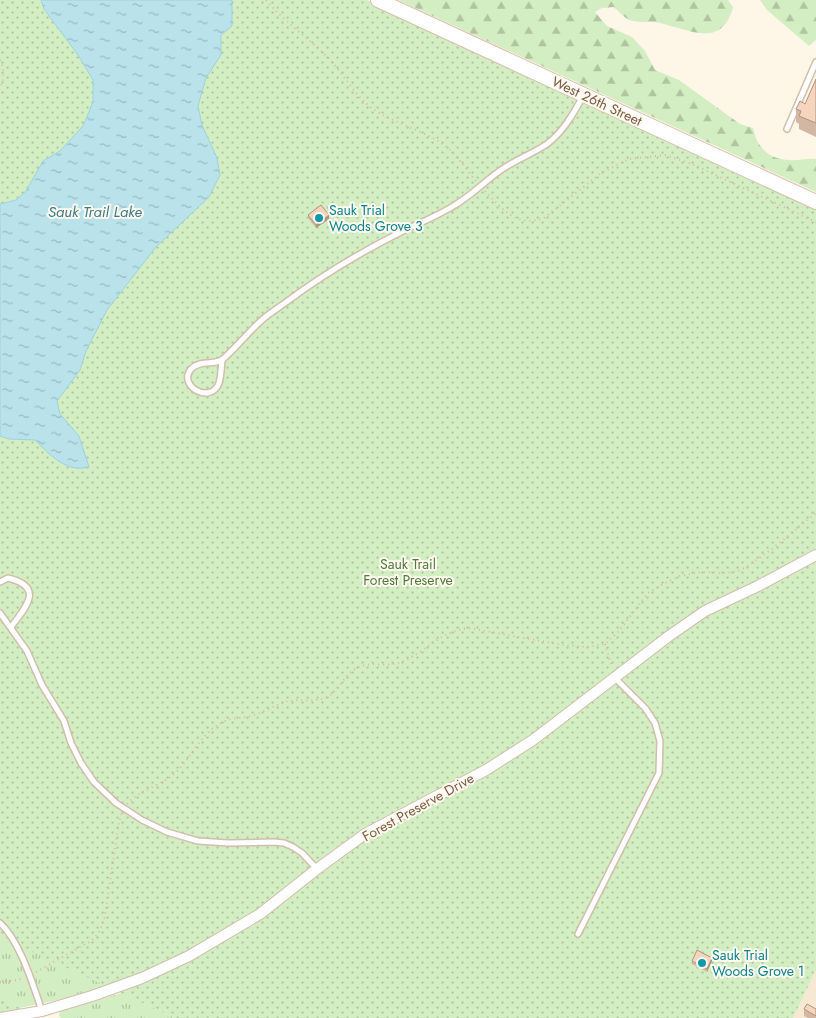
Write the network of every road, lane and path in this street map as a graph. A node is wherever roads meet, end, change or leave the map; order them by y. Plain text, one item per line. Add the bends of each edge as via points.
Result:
1 (378, 0) edge
2 (0, 60) edge
3 (816, 62) edge
4 (0, 88) edge
5 (583, 95) junction
6 (787, 130) dead end
7 (816, 202) edge
8 (222, 361) junction
9 (816, 514) edge
10 (816, 554) edge
11 (0, 582) edge
12 (0, 613) edge
13 (11, 627) junction
14 (605, 644) junction
15 (615, 677) junction
16 (123, 809) junction
17 (317, 869) junction
18 (0, 923) edge
19 (578, 934) dead end
20 (29, 975) junction
21 (0, 982) edge
22 (44, 1014) edge
23 (0, 1018) edge

1 - 5 street, West 26th Street
2 - 4 path via 3,72
3 - 6 lane
5 - 7 street, West 26th Street
5 - 8 lane via 565,125 548,143 502,170 458,204 346,262 296,294 263,319
8 - 8 lane via 196,366 190,371 190,386 198,392 214,390 219,384
9 - 14 path via 738,571 680,576 648,593
10 - 15 street, Forest Preserve Drive via 704,611
11 - 13 lane via 8,578 19,580 27,587 30,597
12 - 13 lane
13 - 16 lane via 64,721 81,763 94,782
14 - 15 path
14 - 16 path via 563,645 469,628 456,629 398,663 357,668 326,698 296,699 253,716 222,722 199,742 180,769 140,793
15 - 17 street, Forest Preserve Drive via 533,740 486,770 365,834
15 - 19 lane via 655,723 660,741 658,773
16 - 17 lane via 166,832 198,841 284,843 302,853
16 - 20 path via 118,822 104,921 98,934
17 - 22 street, Forest Preserve Drive via 260,914 189,956 142,978
18 - 20 lane via 12,936
20 - 21 path
20 - 22 lane
22 - 23 street, Forest Preserve Drive

